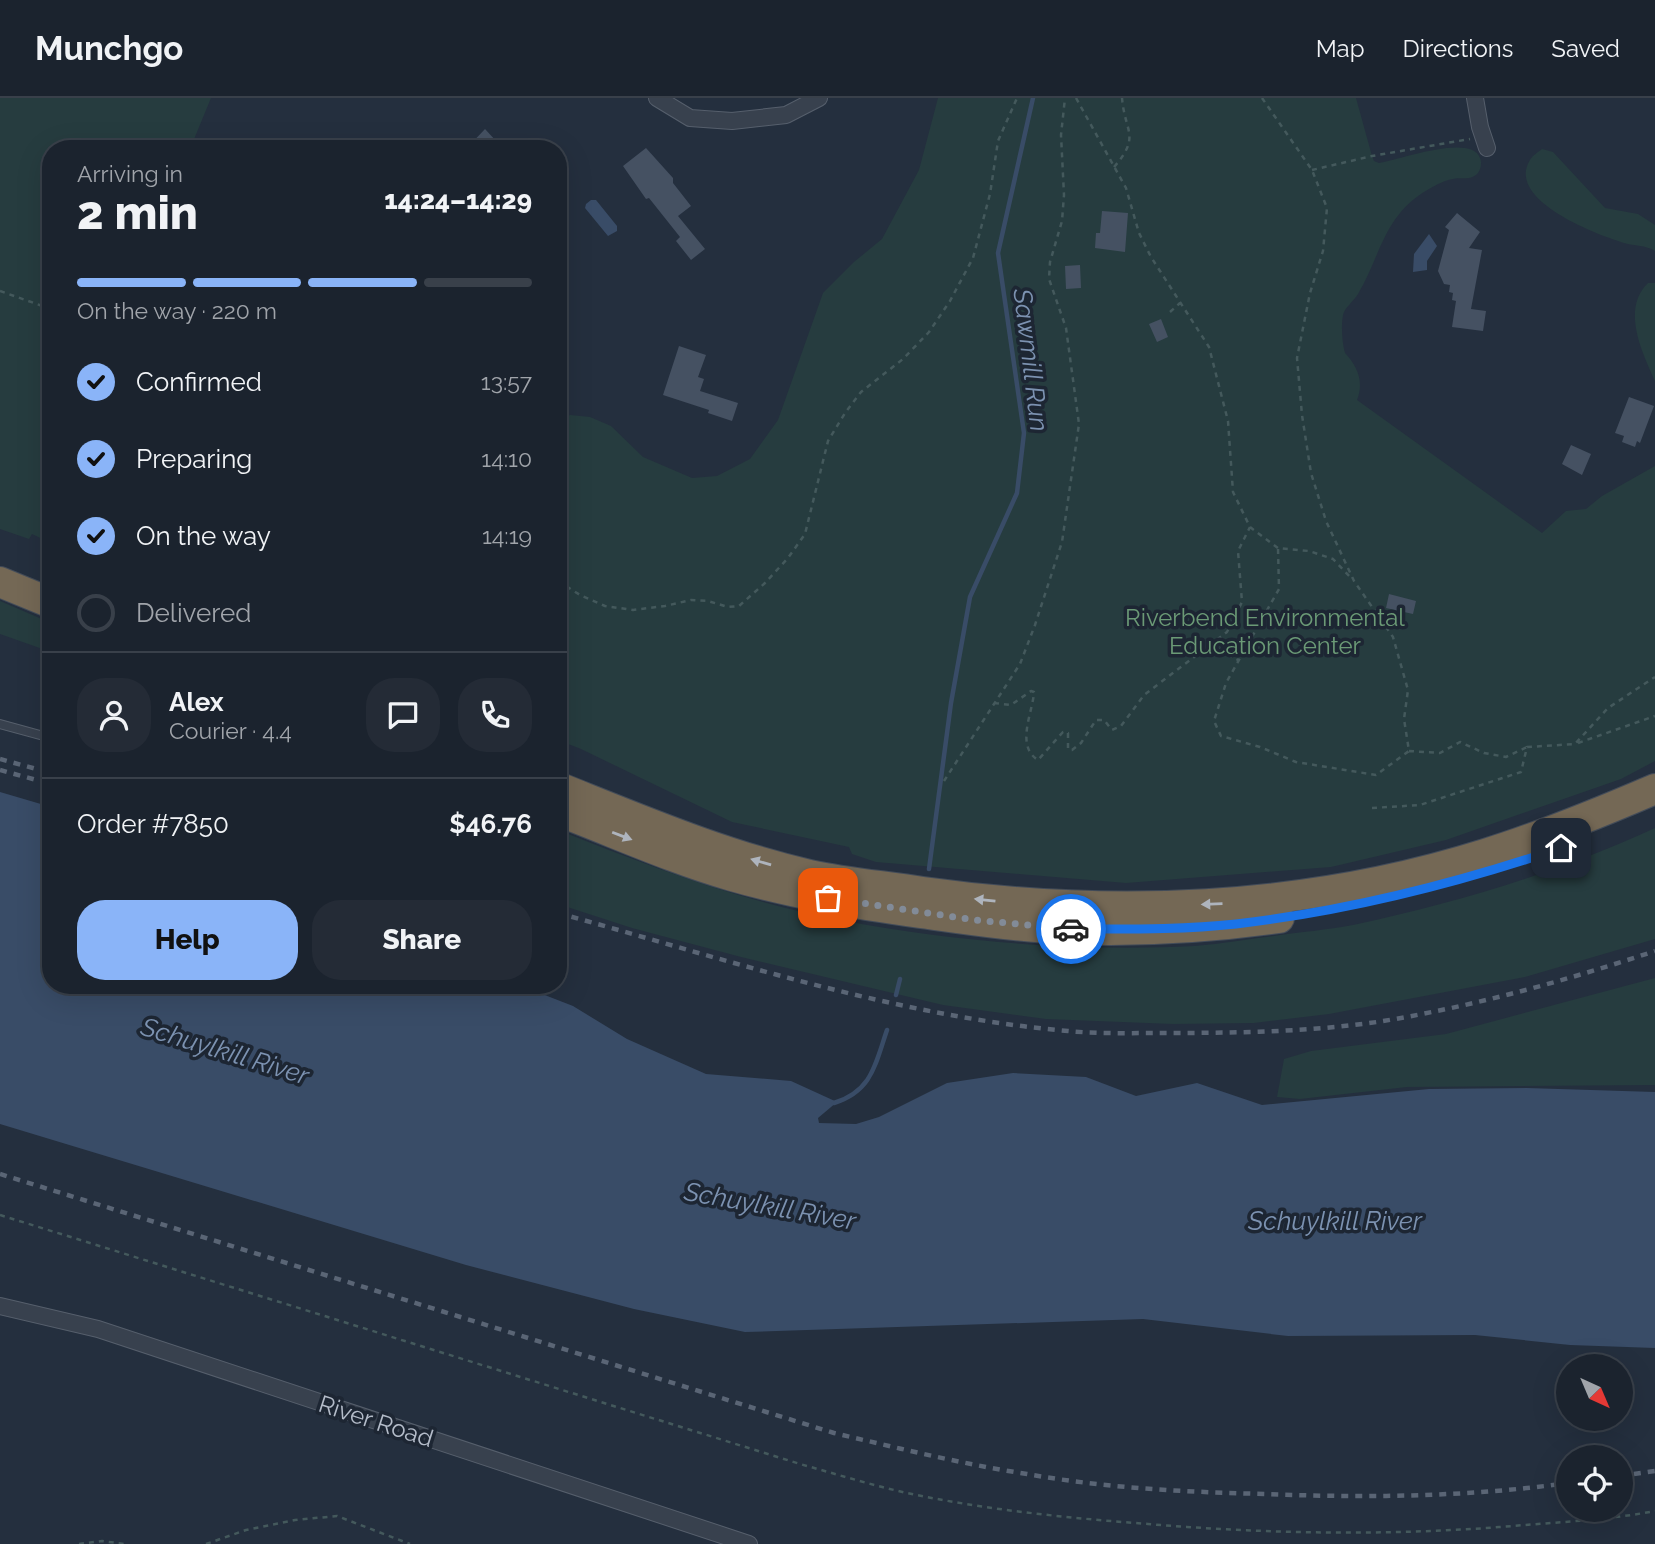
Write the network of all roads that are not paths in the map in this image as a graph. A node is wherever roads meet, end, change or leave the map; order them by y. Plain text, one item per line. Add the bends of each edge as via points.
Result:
1 (657, 98) edge
2 (819, 98) edge
3 (1475, 98) edge
4 (1485, 143) road end
5 (0, 561) edge
6 (42, 577) edge
7 (0, 582) edge
8 (42, 599) edge
9 (0, 724) edge
10 (42, 736) edge
11 (1655, 789) edge
12 (567, 790) edge
13 (1655, 809) edge
14 (567, 814) edge
15 (0, 1306) edge
16 (750, 1544) edge

1 - 2 street via 690,118 732,121 786,116
3 - 4 street
5 - 6 highway
7 - 8 highway
9 - 10 lane
11 -> 12 highway via 1546,834 1403,876 1253,901 1115,908 983,900 811,875 720,850
14 -> 13 highway via 702,867 806,895 988,922 1061,929 1150,929 1286,917 1427,889 1561,848
15 - 16 street, River Road via 97,1329

